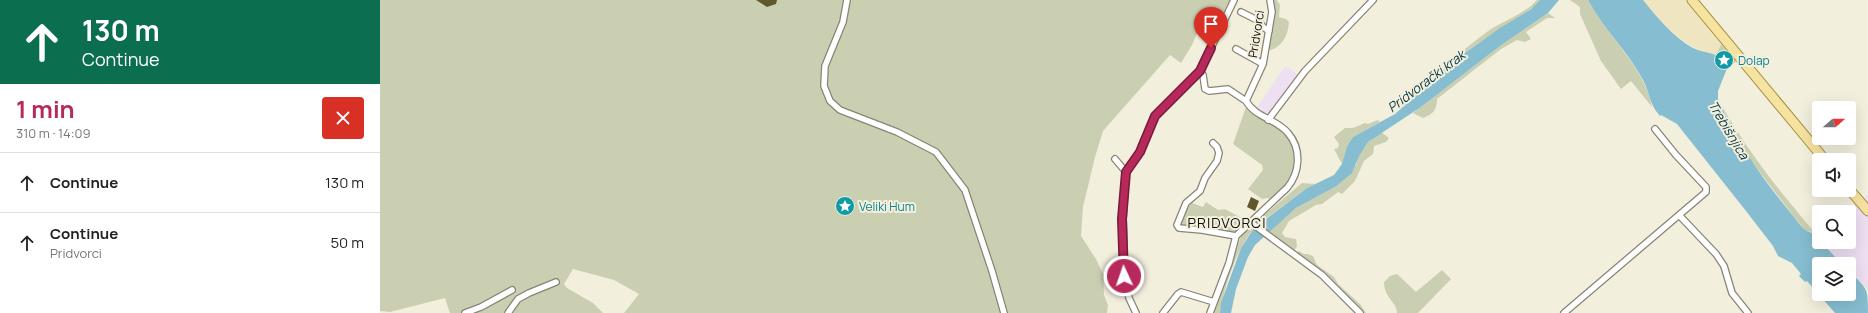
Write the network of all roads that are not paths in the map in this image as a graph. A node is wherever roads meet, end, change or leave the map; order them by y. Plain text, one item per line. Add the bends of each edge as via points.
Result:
1 (847, 0) edge
2 (1234, 0) edge
3 (1270, 0) edge
4 (1373, 0) edge
5 (1692, 0) edge
6 (1241, 12) dead end
7 (1269, 30) junction
8 (1236, 49) dead end
9 (1263, 64) junction
10 (1200, 71) junction
11 (1246, 101) junction
12 (1268, 120) junction
13 (1655, 129) dead end
14 (1213, 143) dead end
15 (1819, 153) edge
16 (1115, 159) dead end
17 (1126, 172) junction
18 (1856, 197) edge
19 (1868, 211) edge
20 (1679, 215) junction
21 (1250, 222) junction
22 (1236, 236) junction
23 (556, 282) dead end
24 (512, 290) dead end
25 (1214, 302) junction
26 (465, 313) edge
27 (508, 313) edge
28 (1004, 313) edge
29 (1136, 313) edge
30 (1163, 313) edge
31 (1210, 313) edge
32 (1360, 313) edge
33 (1564, 313) edge
34 (1748, 313) edge

1 - 28 street via 843,22 825,66 824,86 830,101 840,110 897,132 936,152 965,190
2 - 10 street
3 - 7 street, Pridvorci via 1272,12
4 - 12 street via 1305,71
5 - 15 main road
6 - 7 street via 1259,20 1263,27
7 - 9 street, Pridvorci
8 - 9 street
9 - 11 street, Pridvorci
10 - 11 street via 1203,74 1205,88 1209,91 1228,89
10 - 17 street via 1155,116 1140,152
11 - 12 street via 1256,113
12 - 21 street via 1289,133 1298,167 1287,188
13 - 20 street via 1706,187 1706,192
14 - 22 street via 1218,147 1217,161 1205,178 1200,191 1186,203 1177,226
16 - 17 street
17 - 29 street via 1122,219 1123,262 1129,298
18 - 19 main road
20 - 33 street
20 - 34 street via 1716,254 1724,266 1732,293
21 - 22 street
21 - 32 street via 1322,275
22 - 25 street via 1235,246
23 - 27 street via 518,299
24 - 26 street
25 - 30 street via 1182,292
25 - 31 street

